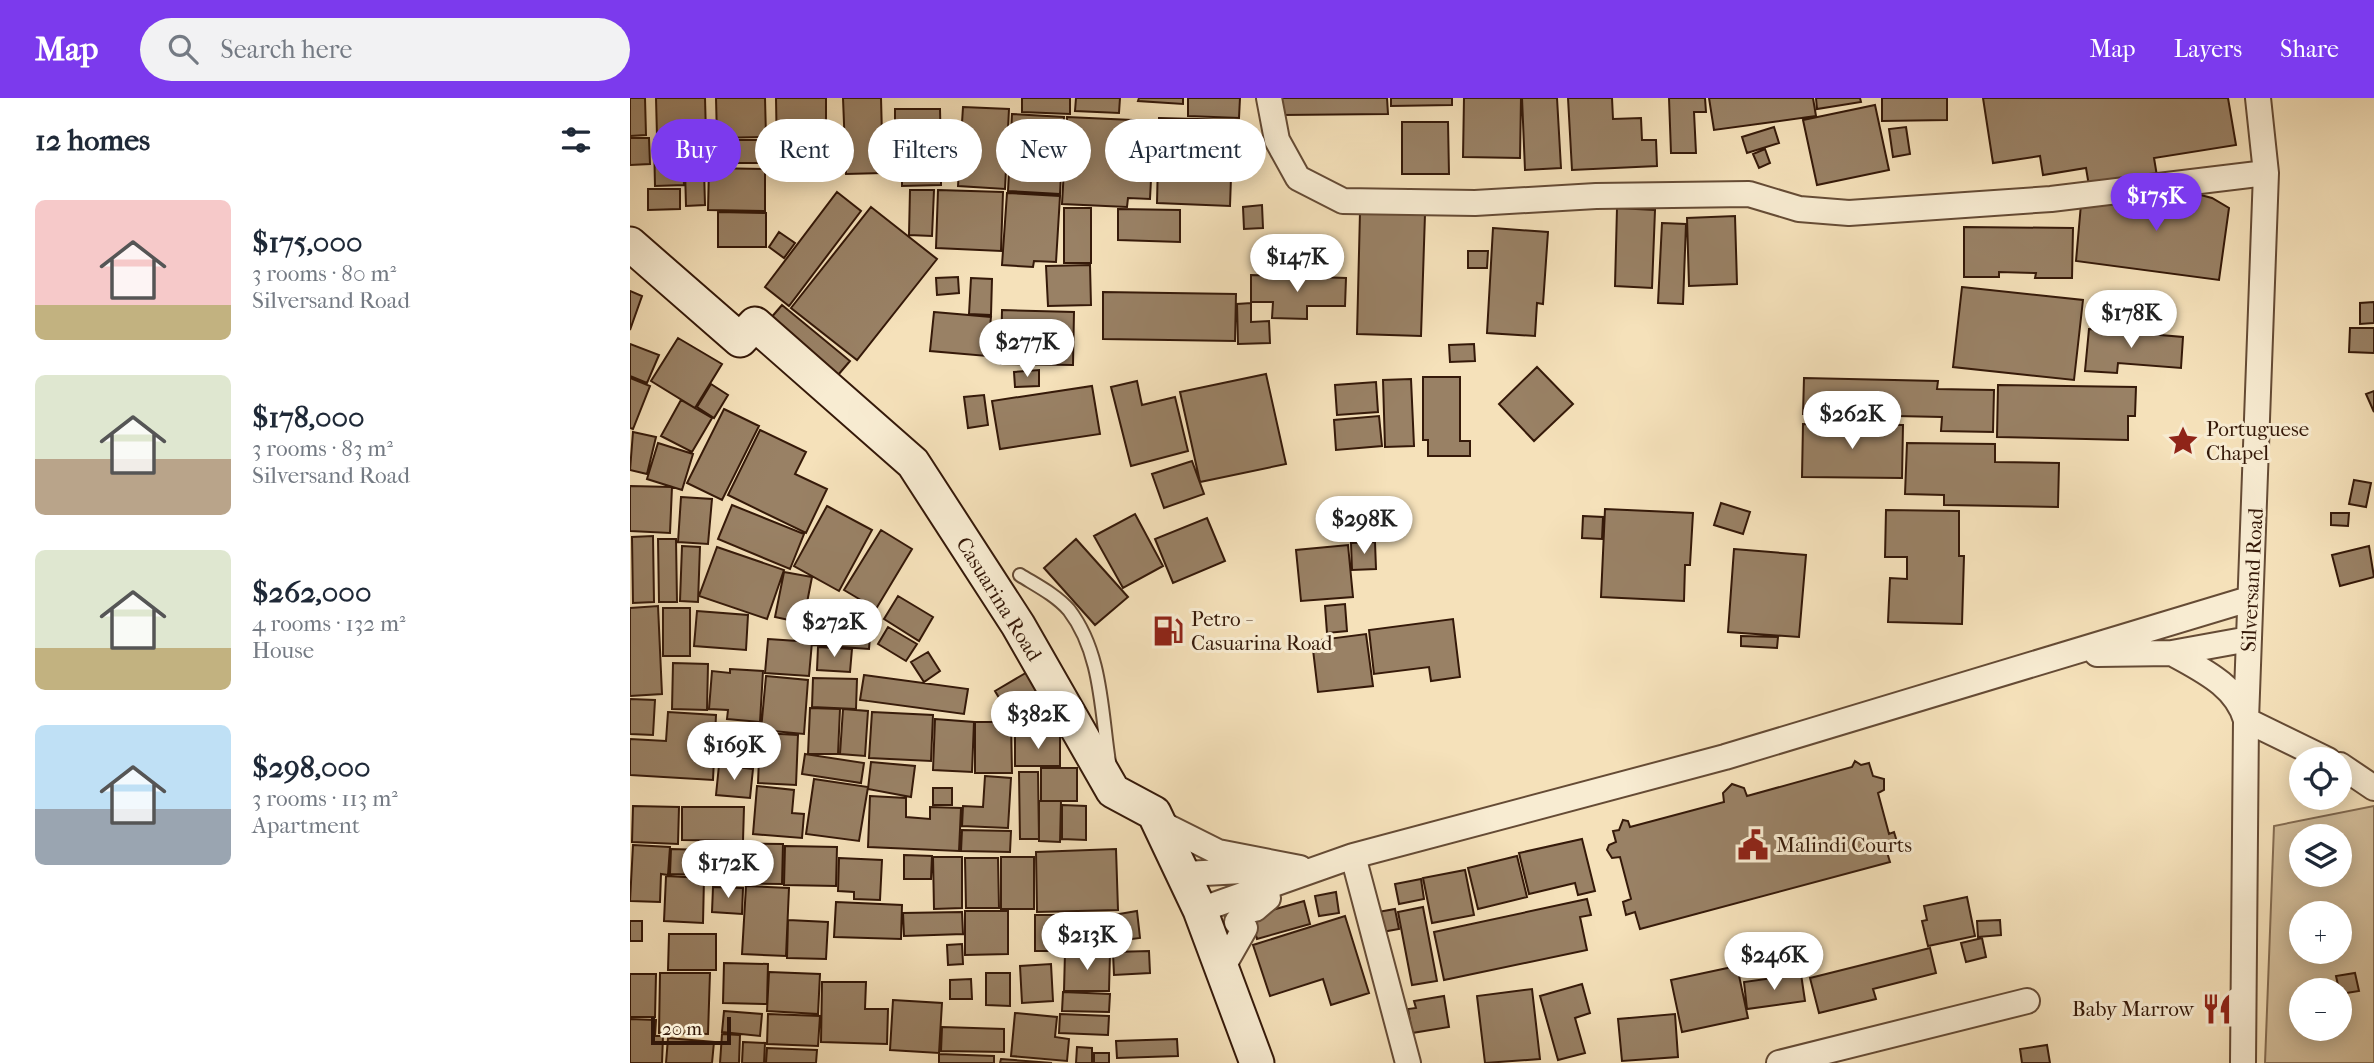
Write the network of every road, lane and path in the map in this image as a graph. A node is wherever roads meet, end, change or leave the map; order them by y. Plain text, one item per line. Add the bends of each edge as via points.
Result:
1 (1269, 98) edge
2 (2258, 98) edge
3 (2266, 173) junction
4 (630, 244) edge
5 (2255, 535) junction
6 (1020, 575) dead end
7 (2249, 599) junction
8 (2166, 625) junction
9 (2249, 639) junction
10 (2172, 653) junction
11 (2062, 655) junction
12 (2246, 720) junction
13 (2301, 747) edge
14 (2352, 773) edge
15 (2374, 789) edge
16 (1113, 791) junction
17 (1158, 822) junction
18 (1343, 859) junction
19 (1302, 872) junction
20 (1185, 874) junction
21 (1200, 911) junction
22 (1221, 970) junction
23 (2027, 1001) dead end
24 (1829, 1057) edge
25 (1257, 1063) edge
26 (1408, 1063) edge
27 (1779, 1063) edge
28 (2243, 1063) edge

1 - 3 street via 1277,139 1298,178 1343,201 1475,203 1749,194 1799,209 1849,213 2051,199
2 - 3 street, Silversand Road
3 - 5 street, Silversand Road
4 - 16 street, Casuarina Road via 740,340 755,324 913,463 1018,625
5 - 7 street, Silversand Road
5 - 8 street via 2243,573 2229,589
6 - 16 lane via 1068,610 1094,654
7 - 8 street
7 - 9 street, Silversand Road
8 - 11 street
9 - 10 street
9 - 12 street, Silversand Road
10 - 11 street
10 - 12 street via 2222,683 2241,701
11 - 18 street via 1725,757
12 - 13 street
12 - 28 street, Silversand Road
14 - 15 street
16 - 17 street via 1154,813
17 - 19 street via 1219,852
17 - 20 street
18 - 19 street
18 - 26 street
19 - 20 street
19 - 21 street
19 - 22 street via 1275,897 1273,894 1255,909 1251,906 1237,922 1245,928
20 - 21 street
21 - 22 street
22 - 25 street
23 - 24 street
24 - 27 street

